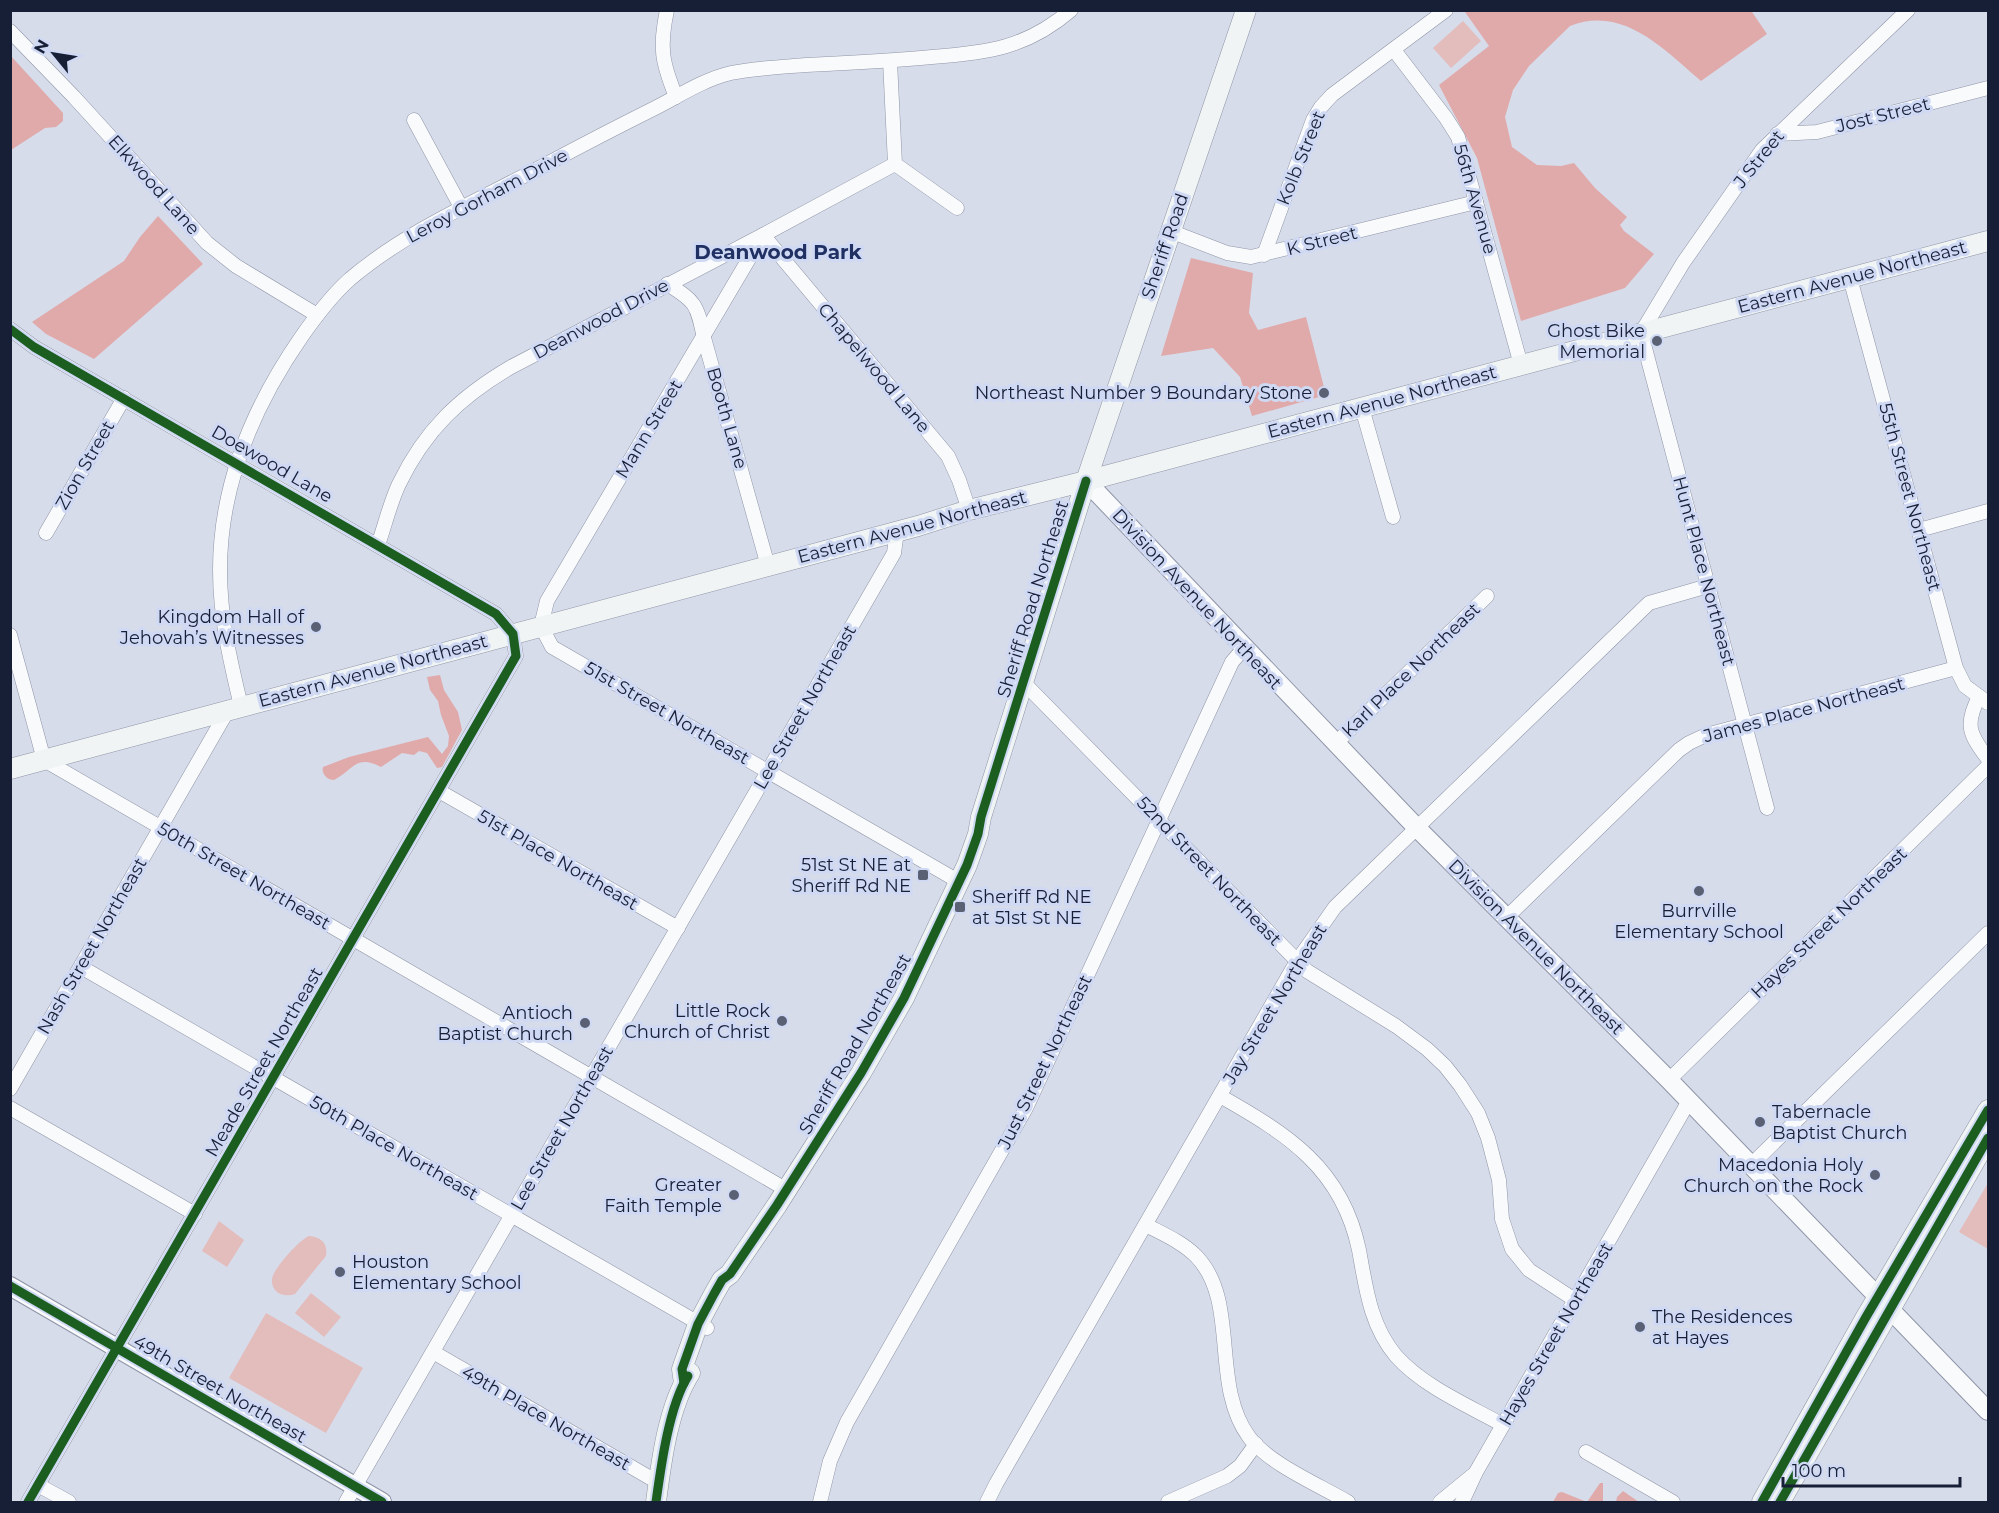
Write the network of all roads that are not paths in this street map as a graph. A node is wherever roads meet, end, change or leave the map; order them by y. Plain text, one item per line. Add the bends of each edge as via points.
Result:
1 (667, 10) edge
2 (1071, 10) edge
3 (1246, 10) edge
4 (1446, 10) edge
5 (1908, 10) edge
6 (10, 31) edge
7 (1394, 50) junction
8 (890, 61) junction
9 (1989, 88) edge
10 (676, 97) junction
11 (414, 120) dead end
12 (1777, 134) junction
13 (895, 164) junction
14 (1476, 202) junction
15 (957, 208) dead end
16 (462, 209) junction
17 (1170, 231) junction
18 (764, 235) junction
19 (1989, 241) edge
20 (1263, 255) junction
21 (1850, 278) junction
22 (667, 284) junction
23 (317, 315) junction
24 (10, 329) edge
25 (1641, 333) junction
26 (704, 338) junction
27 (1521, 365) junction
28 (124, 398) junction
29 (1362, 408) junction
30 (237, 463) junction
31 (1086, 481) junction
32 (969, 510) junction
33 (1989, 511) edge
34 (1393, 517) dead end
35 (1918, 530) junction
36 (897, 531) junction
37 (46, 533) dead end
38 (378, 545) junction
39 (768, 566) junction
40 (1708, 586) junction
41 (1487, 597) dead end
42 (541, 626) junction
43 (513, 634) junction
44 (10, 635) edge
45 (1244, 648) junction
46 (1956, 668) junction
47 (1024, 682) junction
48 (1984, 700) edge
49 (234, 708) junction
50 (1745, 725) junction
51 (1335, 744) junction
52 (1989, 759) edge
53 (44, 760) junction
54 (1989, 766) edge
55 (10, 769) edge
56 (768, 771) junction
57 (440, 791) junction
58 (1767, 808) dead end
59 (1159, 819) junction
60 (161, 828) junction
61 (1417, 828) junction
62 (958, 881) junction
63 (1506, 918) junction
64 (678, 928) junction
65 (1989, 933) edge
66 (354, 939) junction
67 (1297, 961) junction
68 (81, 967) junction
69 (592, 1077) junction
70 (273, 1078) junction
71 (1669, 1080) junction
72 (10, 1089) edge
73 (1220, 1096) junction
74 (1689, 1101) junction
75 (10, 1108) edge
76 (1989, 1110) edge
77 (1989, 1138) edge
78 (1751, 1165) junction
79 (787, 1190) junction
80 (195, 1214) junction
81 (512, 1216) junction
82 (1146, 1225) junction
83 (10, 1286) edge
84 (1575, 1300) junction
85 (1885, 1303) junction
86 (703, 1326) junction
87 (117, 1347) junction
88 (433, 1352) junction
89 (1830, 1381) junction
90 (1989, 1411) edge
91 (1503, 1425) junction
92 (1816, 1440) junction
93 (1256, 1444) junction
94 (1587, 1452) dead end
95 (1476, 1472) junction
96 (38, 1485) junction
97 (657, 1493) edge
98 (350, 1495) edge
99 (1774, 1502) edge
100 (28, 1503) edge
101 (69, 1503) edge
102 (382, 1503) edge
103 (820, 1503) edge
104 (987, 1503) edge
105 (1168, 1503) edge
106 (1348, 1503) edge
107 (1440, 1503) edge
108 (1462, 1503) edge
109 (1673, 1503) edge

1 - 10 street via 662,52
2 - 8 street, Leroy Gorham Drive via 1045,31 1012,46 976,54
3 - 17 main road, Sheriff Road
4 - 7 street, Kolb Street
5 - 12 street, J Street
6 - 23 street, Elkwood Lane via 216,252
7 - 14 street, 56th Avenue via 1454,130
7 - 20 street, Kolb Street via 1321,107
8 - 10 street, Leroy Gorham Drive via 733,73
8 - 13 street
9 - 12 street, Jost Street via 1817,132
10 - 16 street, Leroy Gorham Drive
11 - 16 street
12 - 25 street, J Street via 1751,164 1683,262
13 - 15 street
13 - 18 street, Deanwood Drive
14 - 20 street, K Street
14 - 27 street, 56th Avenue
16 - 23 street, Leroy Gorham Drive via 384,254 348,281
17 - 20 street, K Street via 1236,256
17 - 31 main road, Sheriff Road
18 - 22 street, Deanwood Drive
18 - 26 street, Mann Street
18 - 32 street, Chapelwood Lane via 948,456
19 - 21 main road, Eastern Avenue Northeast
21 - 25 main road, Eastern Avenue Northeast
21 - 35 street, 55th Street Northeast
22 - 26 street, Booth Lane via 693,301
22 - 38 street, Deanwood Drive via 511,367 456,405 416,454 398,486
23 - 30 street, Leroy Gorham Drive via 267,390
24 - 28 street, Doewood Lane
25 - 27 main road, Eastern Avenue Northeast
25 - 40 street, Hunt Place Northeast
26 - 39 street, Booth Lane
26 - 42 street, Mann Street via 547,601
27 - 29 main road, Eastern Avenue Northeast
28 - 30 street, Doewood Lane
28 - 37 street, Zion Street
29 - 31 main road, Eastern Avenue Northeast
29 - 34 street
30 - 38 street, Doewood Lane
30 - 49 street, Leroy Gorham Drive via 223,526 220,568
31 - 32 main road, Eastern Avenue Northeast
31 - 45 street, Division Avenue Northeast
31 - 47 main road, Sheriff Road Northeast
32 - 36 main road, Eastern Avenue Northeast
33 - 35 street
35 - 46 street, 55th Street Northeast
36 - 39 main road, Eastern Avenue Northeast
36 - 56 street, Lee Street Northeast via 894,554
38 - 43 street, Doewood Lane via 496,614
39 - 42 main road, Eastern Avenue Northeast
40 - 50 street, Hunt Place Northeast
40 - 61 street, Jay Street Northeast via 1649,603
41 - 51 street, Karl Place Northeast
42 - 43 main road, Eastern Avenue Northeast
42 - 56 street, 51st Street Northeast via 552,647
43 - 49 main road, Eastern Avenue Northeast
43 - 57 street, Meade Street Northeast via 516,656
44 - 53 street
45 - 51 street, Division Avenue Northeast
45 - 59 street, Just Street Northeast via 1232,662
46 - 48 street, 55th Street Northeast via 1965,686
46 - 50 street, James Place Northeast
47 - 59 street, 52nd Street Northeast
47 - 62 main road, Sheriff Road Northeast via 981,817 958,865
48 - 52 street via 1971,714 1970,723 1977,744
49 - 53 main road, Eastern Avenue Northeast
49 - 60 street, Nash Street Northeast
50 - 58 street, Hunt Place Northeast
50 - 63 street, James Place Northeast via 1706,735 1679,750
51 - 61 street, Division Avenue Northeast
53 - 55 main road, Eastern Avenue Northeast
53 - 60 street, 50th Street Northeast
54 - 71 street, Hayes Street Northeast
56 - 62 street, 51st Street Northeast
56 - 64 street, Lee Street Northeast
57 - 64 street, 51st Place Northeast
57 - 66 street, Meade Street Northeast
59 - 67 street, 52nd Street Northeast
59 - 103 street, Just Street Northeast via 1026,1108 847,1422 830,1461
60 - 66 street, 50th Street Northeast
60 - 68 street, Nash Street Northeast
61 - 63 street, Division Avenue Northeast
61 - 67 street, Jay Street Northeast via 1335,907
62 - 79 main road, Sheriff Road Northeast via 891,1023
63 - 71 street, Division Avenue Northeast
64 - 69 street, Lee Street Northeast
65 - 78 street
66 - 69 street, 50th Street Northeast
66 - 70 street, Meade Street Northeast
67 - 73 street, Jay Street Northeast
67 - 84 street, 52nd Street Northeast via 1417,1041 1445,1066 1478,1113 1488,1138 1499,1180 1502,1219 1512,1249 1529,1270
68 - 70 street, 50th Place Northeast
68 - 72 street, Nash Street Northeast
69 - 79 street, 50th Street Northeast
69 - 81 street, Lee Street Northeast
70 - 80 street, Meade Street Northeast
70 - 81 street, 50th Place Northeast
71 - 74 street, Division Avenue Northeast
73 - 82 street, Jay Street Northeast
73 - 91 street via 1286,1136 1323,1172 1353,1230 1371,1311 1396,1356 1430,1384
74 - 78 street, Division Avenue Northeast
74 - 84 street, Hayes Street Northeast
75 - 80 street
76 - 85 main road
77 - 85 main road
78 - 85 street, Division Avenue Northeast
79 - 86 main road, Sheriff Road Northeast via 722,1280
80 - 87 street, Meade Street Northeast
81 - 86 street, 50th Place Northeast
81 - 88 street, Lee Street Northeast
82 - 93 street via 1190,1251 1210,1276 1219,1303 1231,1398 1239,1420
82 - 104 street, Jay Street Northeast
83 - 87 street, 49th Street Northeast
84 - 91 street, Hayes Street Northeast
85 - 89 main road
85 - 90 street, Division Avenue Northeast
85 - 92 main road
86 - 97 main road, Sheriff Road Northeast via 682,1369 684,1383 670,1426
87 - 96 street, Meade Street Northeast
87 - 98 street, 49th Street Northeast
88 - 97 street, 49th Place Northeast
88 - 98 street, Lee Street Northeast
89 - 92 main road via 1824,1405 1810,1431
89 - 99 main road via 1786,1458
91 - 95 street, Hayes Street Northeast
92 - 99 main road
93 - 105 street via 1227,1476
93 - 106 street via 1275,1460
94 - 109 street
95 - 107 street, Hayes Street Northeast
95 - 108 street, Hayes Street Northeast
96 - 100 street, Meade Street Northeast
96 - 101 street
98 - 102 street, 49th Street Northeast

